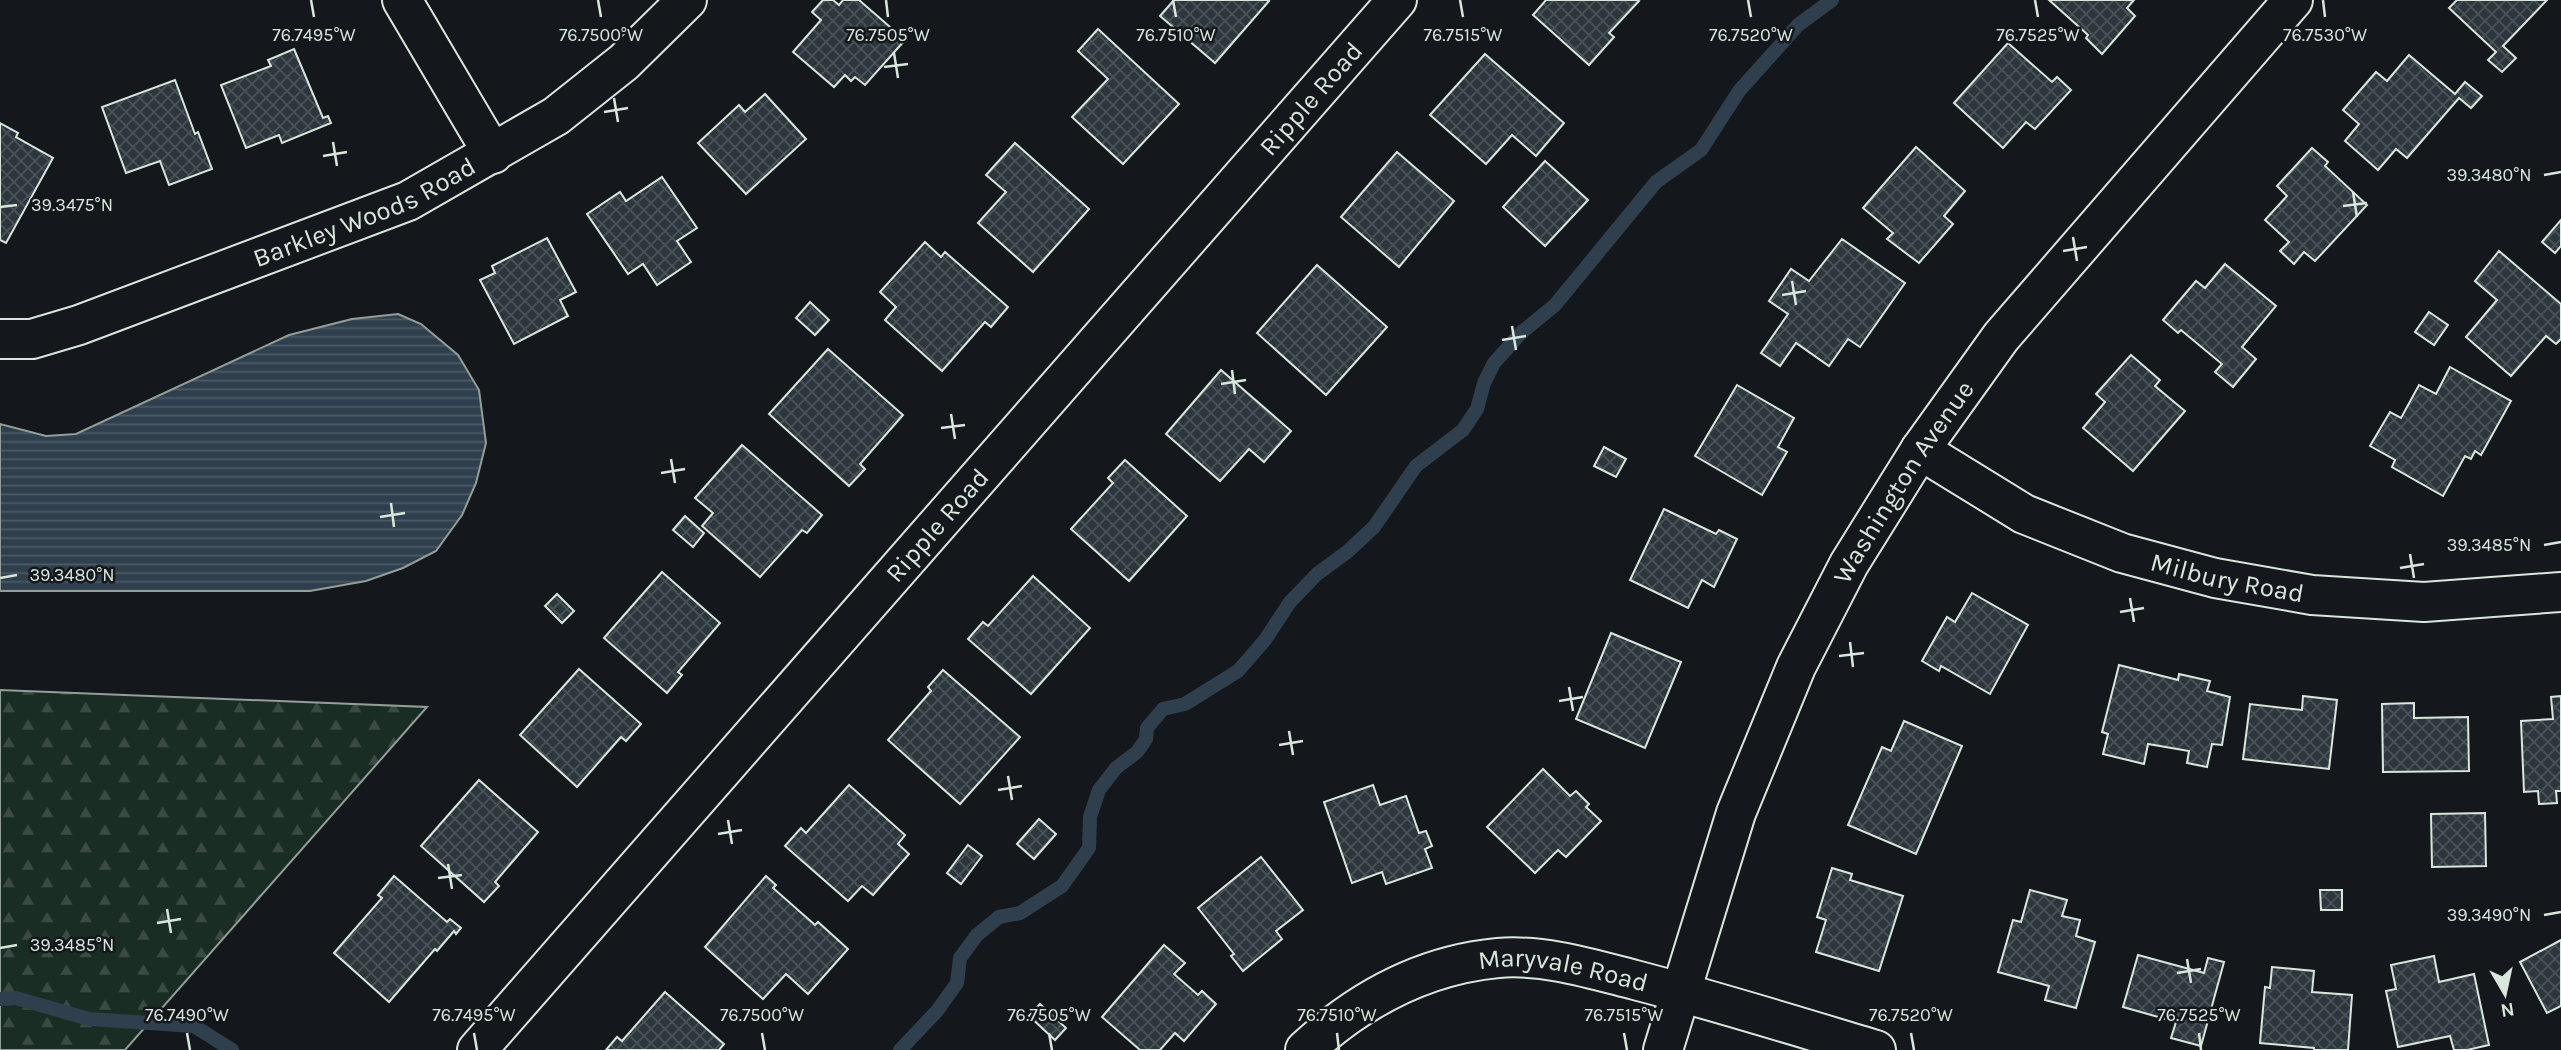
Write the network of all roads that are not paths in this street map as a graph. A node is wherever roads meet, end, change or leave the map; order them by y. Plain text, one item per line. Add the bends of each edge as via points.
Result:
1 (402, 0) edge
2 (687, 0) edge
3 (1396, 0) edge
4 (2293, 0) edge
5 (493, 154) junction
6 (0, 339) edge
7 (1920, 450) junction
8 (2561, 592) edge
9 (1679, 992) junction
10 (477, 1050) edge
11 (1305, 1050) edge
12 (1663, 1050) edge
13 (1876, 1050) edge

1 - 5 street
2 - 5 street, Barkley Woods Road via 614,70 556,116
3 - 10 street, Ripple Road
4 - 7 street, Washington Avenue via 2001,337
5 - 6 street, Barkley Woods Road via 408,201 312,239 79,325 32,339
7 - 8 street, Milbury Road via 2024,514 2122,553 2215,578 2312,595 2424,602
7 - 9 street, Washington Avenue via 1849,564 1796,667 1736,813
9 - 11 street, Maryvale Road via 1566,962 1500,958 1441,968 1395,986 1350,1011
9 - 12 street, Washington Avenue
9 - 13 street, Maryvale Road

